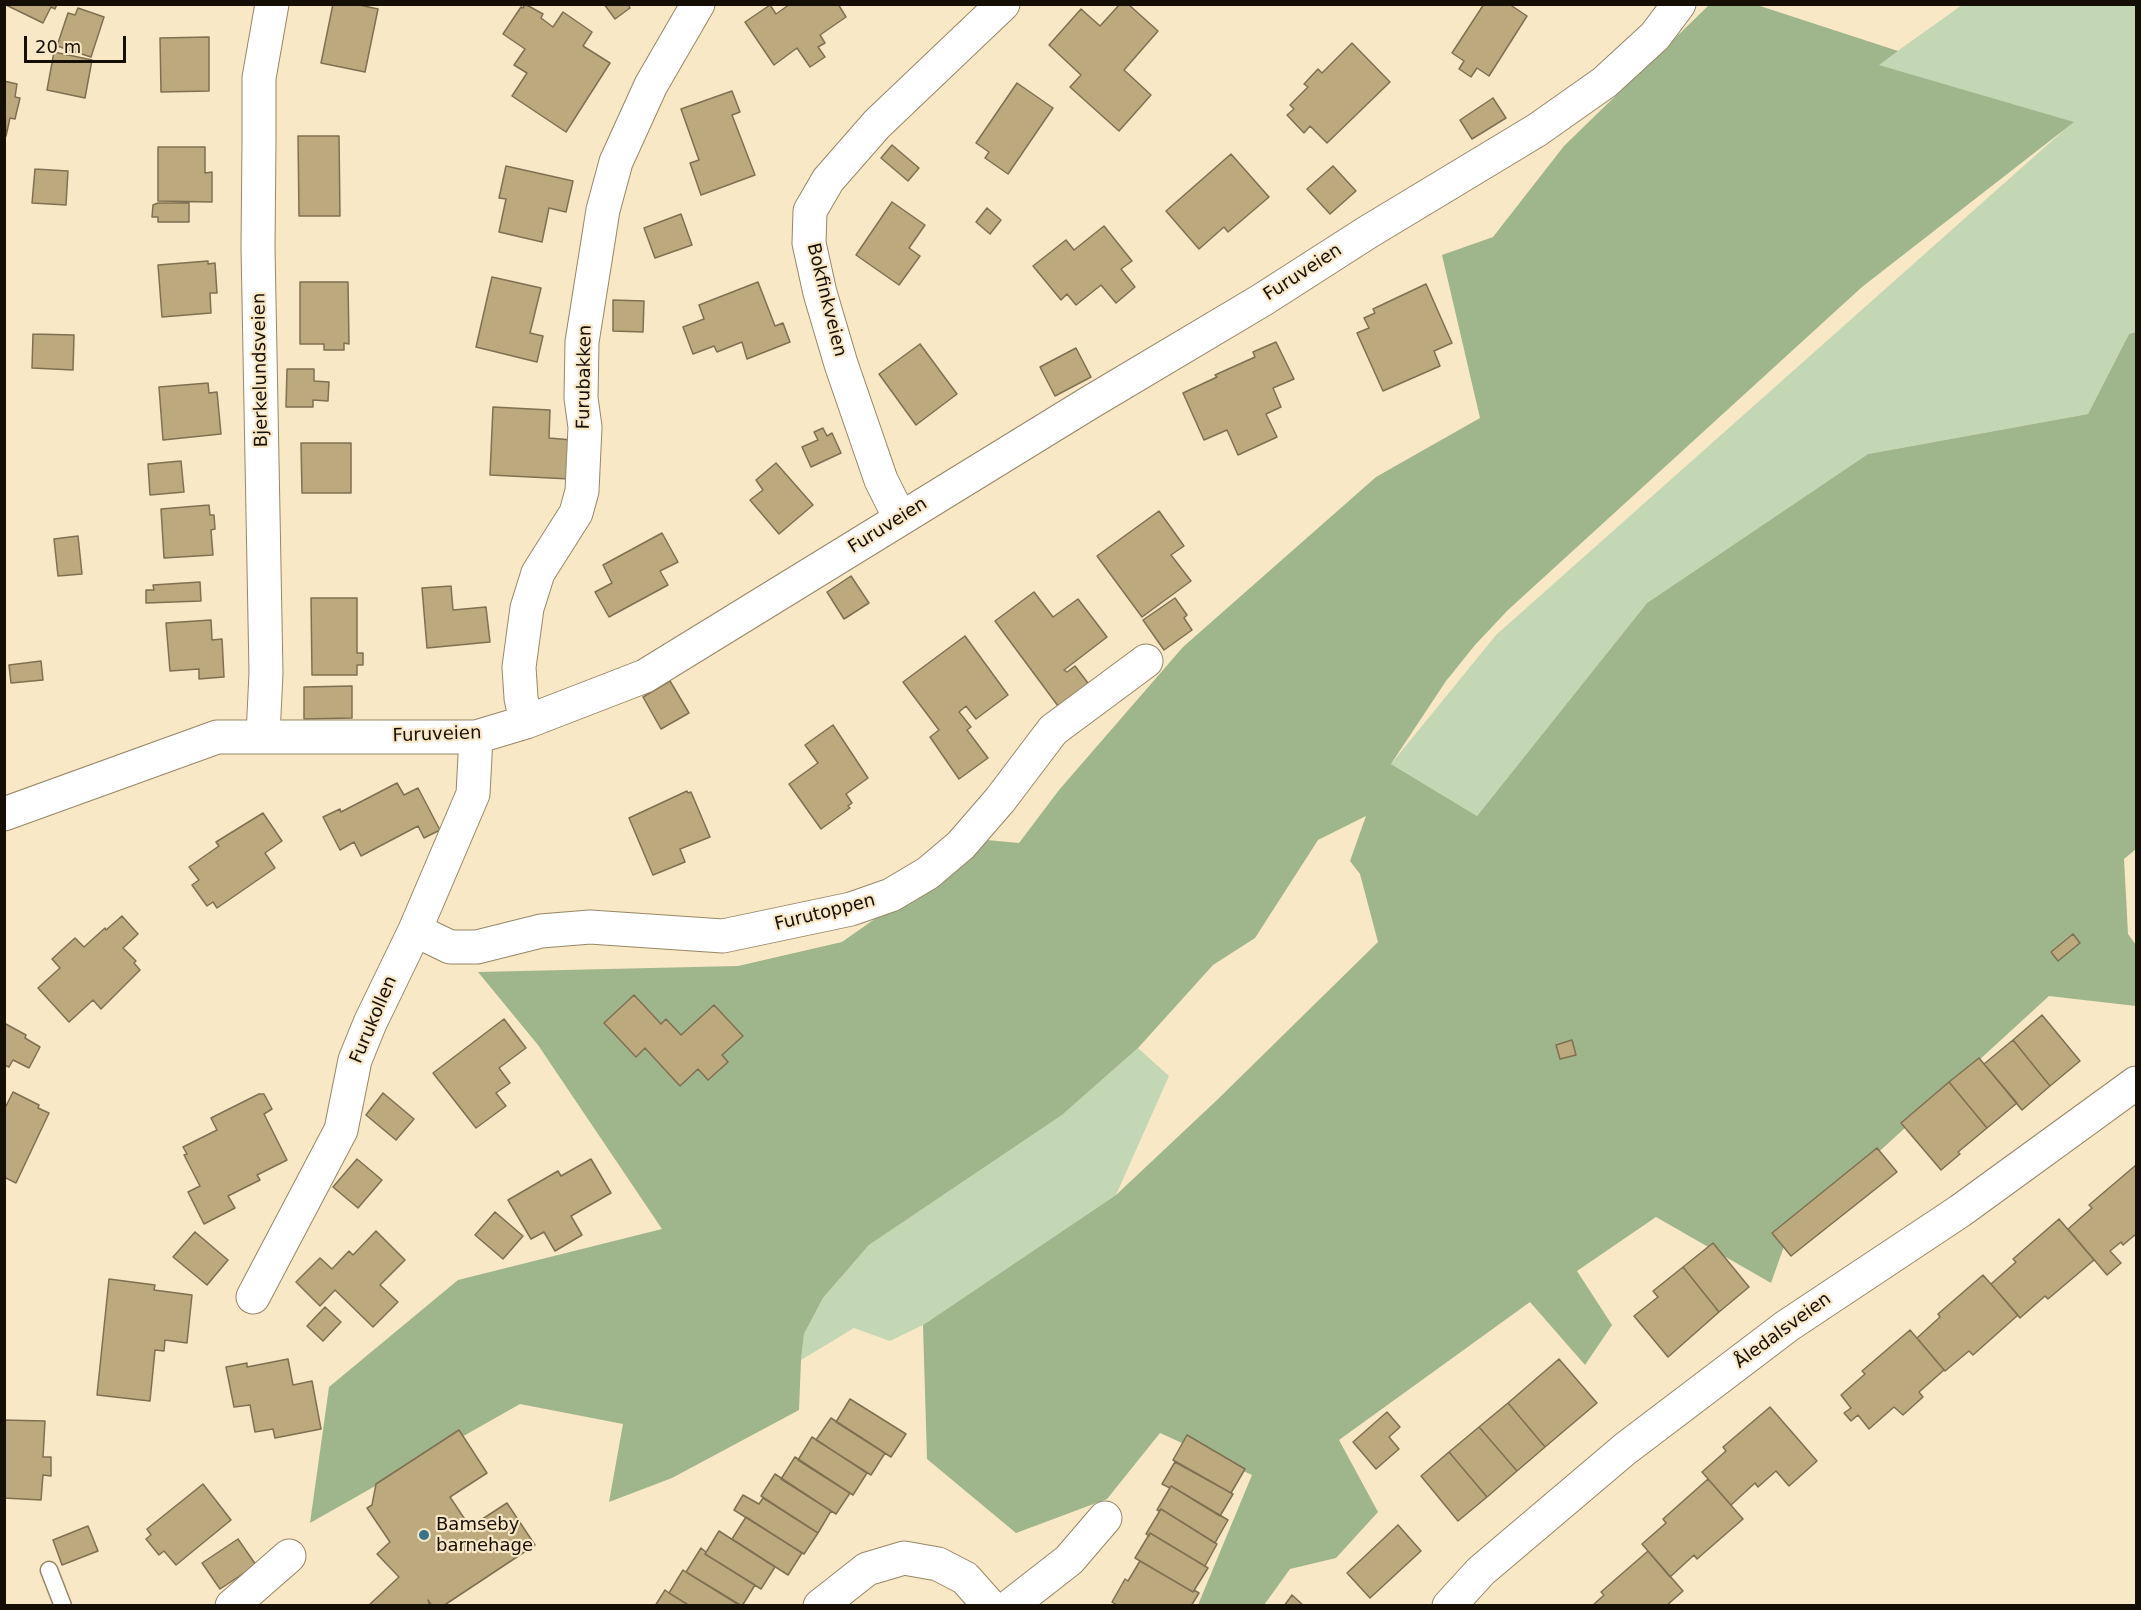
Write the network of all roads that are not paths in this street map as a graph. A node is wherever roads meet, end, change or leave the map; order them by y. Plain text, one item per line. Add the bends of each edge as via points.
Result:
1 (272, 4) edge
2 (698, 4) edge
3 (1003, 4) edge
4 (1679, 4) edge
5 (900, 518) junction
6 (1146, 661) dead end
7 (526, 722) junction
8 (263, 735) junction
9 (476, 737) junction
10 (4, 814) edge
11 (415, 930) junction
12 (2136, 1083) edge
13 (253, 1297) dead end
14 (1105, 1518) dead end
15 (289, 1556) dead end
16 (49, 1570) dead end
17 (63, 1605) edge
18 (232, 1605) edge
19 (819, 1605) edge
20 (990, 1605) edge
21 (1010, 1605) edge
22 (1449, 1605) edge

1 - 8 street, Bjerkelundsveien via 259,78 266,673
2 - 7 street, Furubakken via 646,95 616,162 603,210 582,342 582,491 576,513 538,573 527,608 519,668
3 - 5 street, Bokfinkveien via 877,124 828,180 810,211 809,243 820,293 881,480
4 - 5 street, Furuveien via 1655,36 1605,82 1537,130
5 - 7 street, Furuveien via 645,676
6 - 11 street, Furutoppen via 1053,730 1026,788 928,873 891,895 851,909 723,936 590,927 541,931 477,947 450,947
7 - 9 street, Furuveien
8 - 9 street, Furuveien
8 - 10 street, Furuveien via 217,737
9 - 11 street, Furukollen via 473,795
11 - 13 street, Furukollen via 355,1060 341,1130
12 - 22 street, Åledalsveien via 1960,1211 1777,1333 1626,1449 1481,1571
14 - 21 street via 1069,1560
15 - 18 street
16 - 17 lane
19 - 20 street via 867,1569 904,1558 938,1564 965,1578

